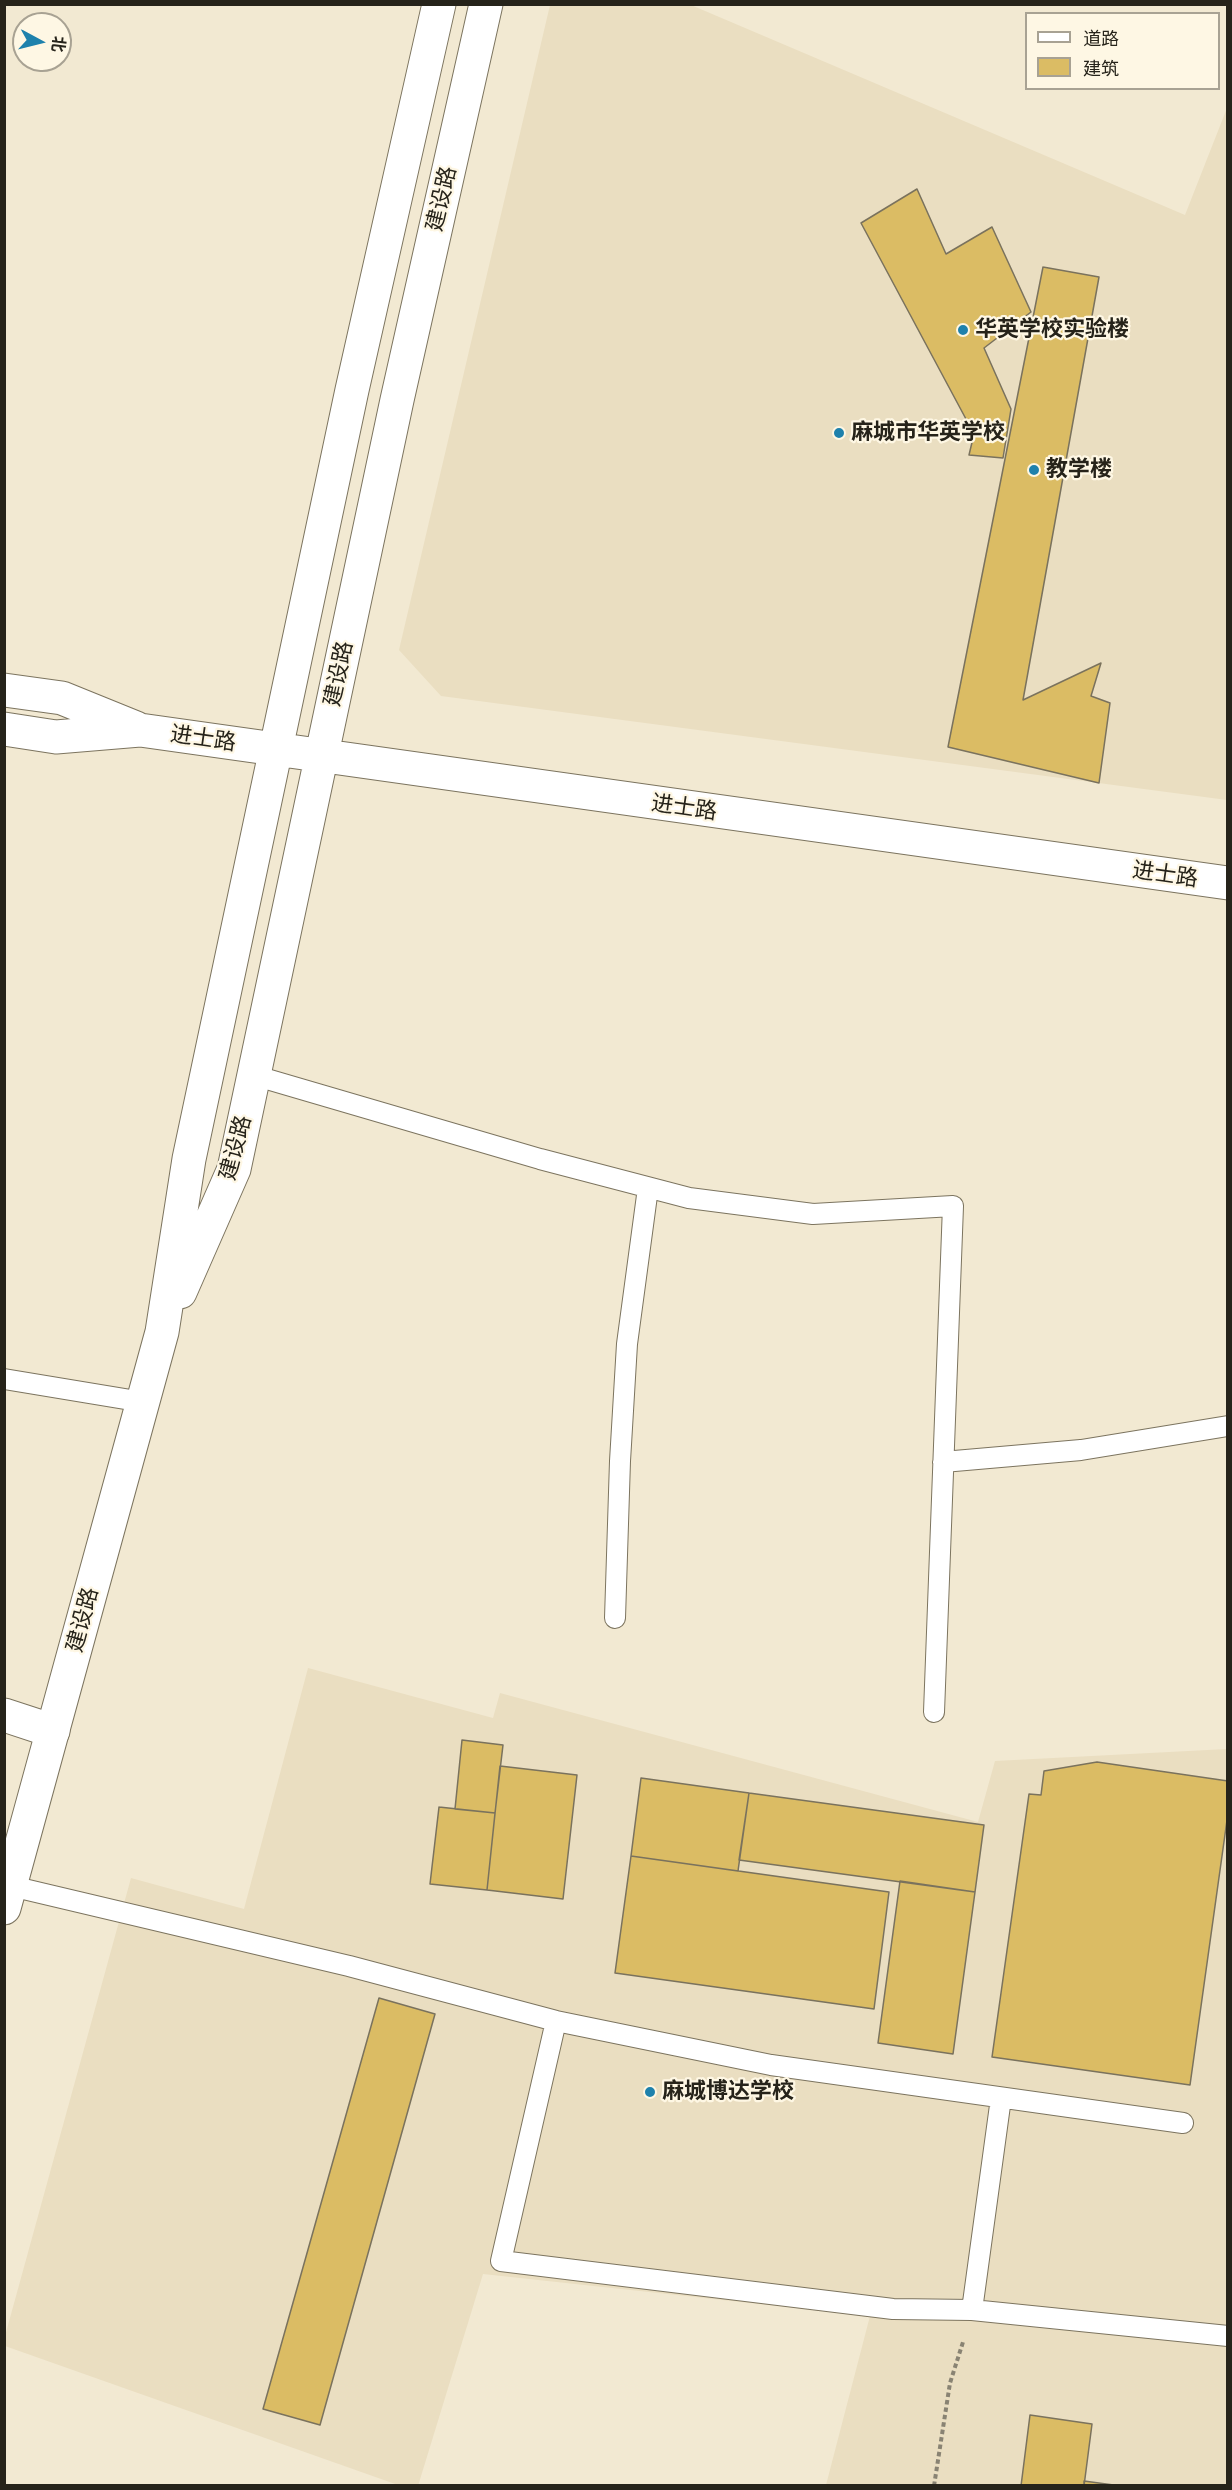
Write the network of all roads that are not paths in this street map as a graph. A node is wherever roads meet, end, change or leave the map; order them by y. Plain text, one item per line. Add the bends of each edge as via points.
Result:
1 (439, 4) edge
2 (486, 4) edge
3 (4, 690) edge
4 (4, 729) edge
5 (140, 730) junction
6 (276, 750) junction
7 (321, 756) junction
8 (1227, 884) edge
9 (254, 1075) junction
10 (648, 1188) junction
11 (162, 1332) junction
12 (4, 1379) edge
13 (143, 1402) junction
14 (1227, 1426) edge
15 (943, 1462) junction
16 (615, 1618) dead end
17 (933, 1712) dead end
18 (4, 1715) edge
19 (52, 1731) junction
20 (8, 1897) edge
21 (556, 2021) junction
22 (1002, 2098) junction
23 (1183, 2123) dead end
24 (972, 2310) junction
25 (1227, 2336) edge

1 - 6 street, 建设路
2 - 7 street, 建设路
3 - 5 street, 进士路 via 62,698
4 - 5 street, 进士路 via 56,737
5 - 6 street, 进士路
6 - 7 street, 进士路
6 - 11 street, 建设路 via 189,1159
7 - 8 street, 进士路
7 - 9 street, 建设路
9 - 10 lane
9 - 11 street, 建设路 via 234,1169
10 - 15 lane via 689,1198 813,1214 953,1206
10 - 16 lane via 627,1344
11 - 13 street, 建设路
12 - 13 lane
13 - 19 street, 建设路
14 - 15 lane via 1081,1450
15 - 17 lane
18 - 19 street
19 - 20 street, 建设路
20 - 21 lane via 349,1966
21 - 22 lane via 771,2065
21 - 24 lane via 501,2261 893,2309
22 - 23 lane
22 - 24 lane
24 - 25 lane

